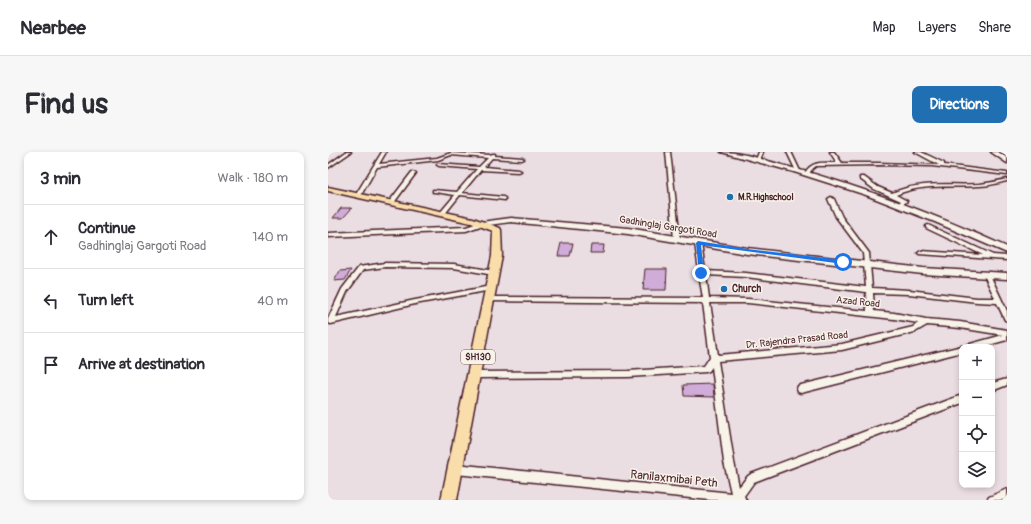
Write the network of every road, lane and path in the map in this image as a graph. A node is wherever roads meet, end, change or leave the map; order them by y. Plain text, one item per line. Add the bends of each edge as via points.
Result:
1 (349, 152) edge
2 (384, 152) edge
3 (668, 152) edge
4 (724, 152) edge
5 (761, 152) edge
6 (789, 152) edge
7 (832, 152) edge
8 (917, 152) edge
9 (994, 152) edge
10 (493, 154) edge
11 (522, 158) dead end
12 (758, 160) junction
13 (1007, 161) edge
14 (840, 164) junction
15 (439, 165) dead end
16 (376, 166) junction
17 (946, 166) junction
18 (328, 167) edge
19 (480, 168) junction
20 (519, 171) dead end
21 (798, 171) junction
22 (414, 173) dead end
23 (807, 173) junction
24 (1007, 174) edge
25 (862, 178) dead end
26 (1007, 180) edge
27 (328, 189) edge
28 (435, 191) dead end
29 (459, 193) junction
30 (892, 195) junction
31 (358, 196) junction
32 (503, 199) dead end
33 (831, 199) dead end
34 (391, 203) junction
35 (900, 205) junction
36 (442, 214) junction
37 (481, 224) junction
38 (928, 227) dead end
39 (328, 235) edge
40 (676, 239) junction
41 (698, 243) junction
42 (1007, 250) edge
43 (921, 253) dead end
44 (994, 258) junction
45 (1007, 258) edge
46 (866, 264) junction
47 (494, 273) junction
48 (701, 273) junction
49 (987, 275) junction
50 (1007, 276) edge
51 (869, 290) junction
52 (490, 294) junction
53 (706, 300) junction
54 (1000, 301) junction
55 (871, 313) junction
56 (1007, 318) edge
57 (330, 321) edge
58 (926, 322) junction
59 (1007, 333) edge
60 (1007, 337) edge
61 (981, 344) edge
62 (959, 350) edge
63 (714, 358) junction
64 (475, 375) junction
65 (1007, 382) edge
66 (995, 386) edge
67 (801, 389) dead end
68 (959, 400) edge
69 (456, 469) junction
70 (1007, 494) edge
71 (739, 499) edge
72 (449, 500) edge
73 (992, 500) edge

1 - 18 street
2 - 16 street
3 - 40 street
4 - 12 street
5 - 12 street
6 - 21 street
7 - 14 street
8 - 17 street
9 - 13 street
10 - 11 street
10 - 16 street via 451,154 438,159
10 - 19 street
12 - 21 street
14 - 17 street
14 - 23 street via 815,165
15 - 19 street
16 - 31 street
17 - 24 street
19 - 20 street
19 - 29 street
21 - 23 street
22 - 34 street
23 - 35 street
25 - 30 street
26 - 30 street via 980,185 932,185 906,189
27 - 31 main road, Gadhinglaj Gargoti Road / SH130
28 - 29 street
29 - 32 street
29 - 36 street
30 - 35 street via 904,201
31 - 34 main road, Gadhinglaj Gargoti Road / SH130
33 - 46 street via 850,233 866,253
34 - 36 main road, Gadhinglaj Gargoti Road / SH130
35 - 42 street
36 - 37 main road, Gadhinglaj Gargoti Road / SH130
37 - 39 street via 466,229
37 - 40 street, Gadhinglaj Gargoti Road via 511,220 628,231
37 - 47 main road, SH130 via 497,230
38 - 44 street
40 - 41 street, Gadhinglaj Gargoti Road
41 - 46 street, Gadhinglaj Gargoti Road
41 - 48 street
43 - 44 street
44 - 45 street
46 - 49 street, Gadhinglaj Gargoti Road
46 - 51 street
47 - 52 main road, SH130
47 - 57 street via 454,266 385,265 361,268 344,291
48 - 51 street via 746,275
48 - 53 street
49 - 50 street, Gadhinglaj Gargoti Road
49 - 54 street
51 - 54 street
51 - 55 street
52 - 53 street, Azad Road
52 - 57 street, Azad Road via 415,302
52 - 64 main road, SH130
53 - 55 street, Azad Road via 748,301
53 - 63 street
54 - 56 street
55 - 58 street, Azad Road
58 - 59 street, Azad Road
58 - 63 street, Dr. Rajendra Prasad Road via 915,329 842,347
60 - 61 street
62 - 67 street
63 - 64 street via 706,369 628,374
63 - 71 street via 729,462
64 - 69 main road, SH130
65 - 66 street
68 - 71 street via 751,479
69 - 71 street, Ranilaxmibai Peth
69 - 72 main road, SH130
70 - 73 street

